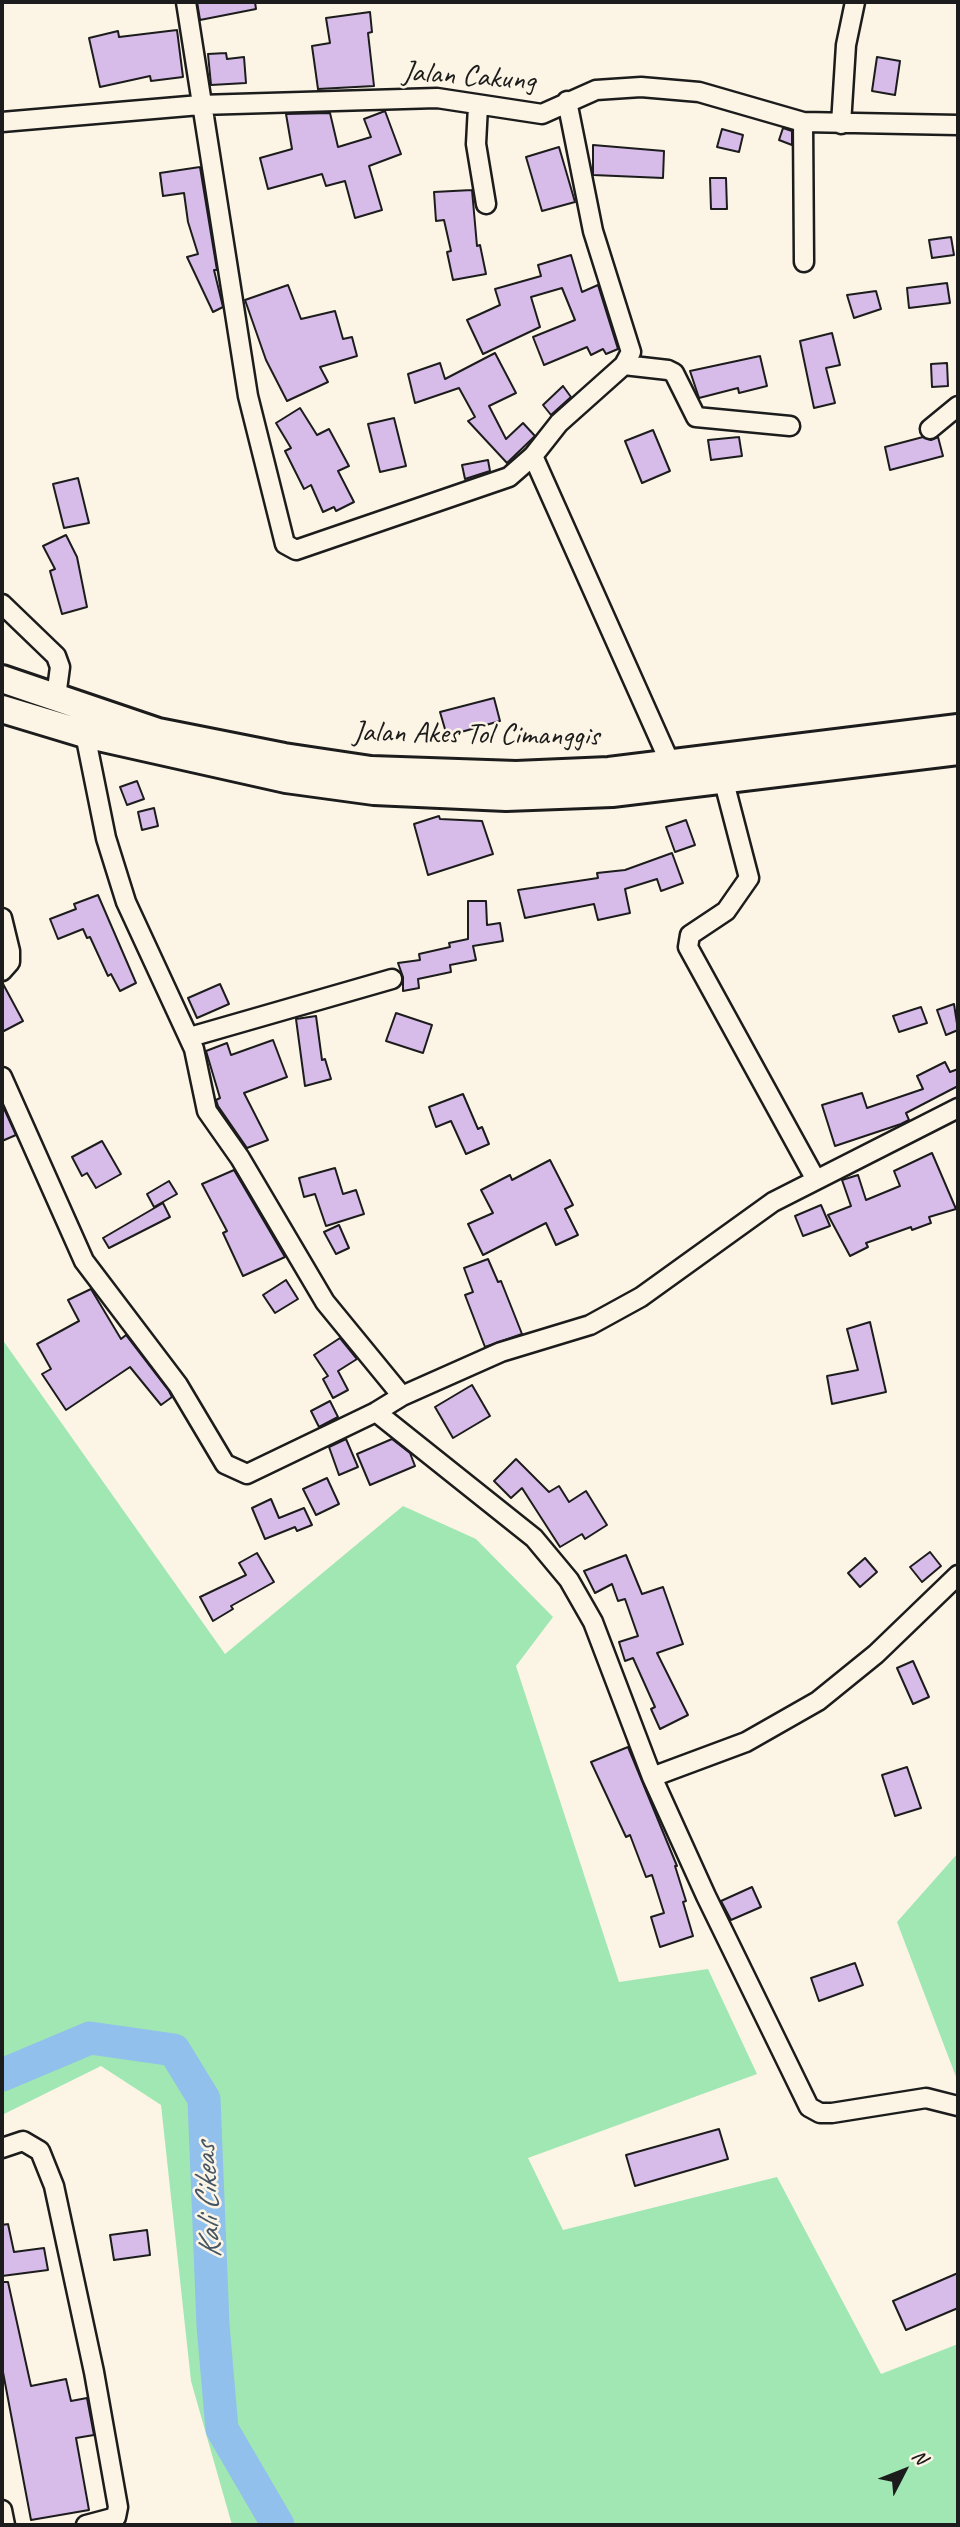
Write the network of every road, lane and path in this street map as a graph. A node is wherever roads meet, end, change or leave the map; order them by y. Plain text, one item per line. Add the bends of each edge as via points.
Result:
1 (186, 2) edge
2 (855, 2) edge
3 (567, 101) junction
4 (200, 105) junction
5 (478, 106) junction
6 (2, 122) edge
7 (803, 122) junction
8 (841, 124) junction
9 (958, 125) edge
10 (486, 204) dead end
11 (804, 262) dead end
12 (624, 365) junction
13 (958, 406) edge
14 (790, 426) dead end
15 (930, 429) dead end
16 (533, 456) junction
17 (2, 604) edge
18 (2, 679) edge
19 (56, 697) junction
20 (2, 709) edge
21 (958, 728) edge
22 (85, 734) junction
23 (958, 751) edge
24 (671, 765) junction
25 (610, 782) junction
26 (724, 782) junction
27 (2, 918) edge
28 (2, 971) edge
29 (392, 979) dead end
30 (190, 1037) junction
31 (2, 1077) edge
32 (958, 1108) edge
33 (816, 1180) junction
34 (402, 1396) junction
35 (376, 1412) junction
36 (958, 1575) edge
37 (652, 1777) junction
38 (958, 2106) edge
39 (2, 2148) edge
40 (2, 2510) edge
41 (5, 2525) edge
42 (86, 2525) edge

1 - 4 street
2 - 8 street via 846,45
3 - 5 street, Jalan Cakung via 542,114
3 - 7 street, Jalan Cakung via 596,90 688,91
3 - 12 street via 593,231 631,352
4 - 5 street, Jalan Cakung via 437,98
4 - 6 street, Jalan Cakung
4 - 16 street via 248,396 285,544 296,550 509,477
5 - 10 street via 476,144
7 - 8 street, Jalan Cakung
7 - 11 street
8 - 9 street, Jalan Cakung
12 - 14 street via 674,373 696,416
12 - 16 street via 559,423
13 - 15 street
16 - 24 street
17 - 19 street via 56,656 60,667
18 - 19 main road, Jalan Akes Tol Cimanggis
19 - 25 main road, Jalan Akes Tol Cimanggis via 158,732 284,757 371,770
20 - 22 main road, Jalan Akes Tol Cimanggis
21 - 24 main road, Jalan Akes Tol Cimanggis
22 - 25 main road, Jalan Akes Tol Cimanggis via 286,779 374,791 506,797
22 - 30 street via 106,838 126,902
23 - 26 main road, Jalan Akes Tol Cimanggis
24 - 25 main road, Jalan Akes Tol Cimanggis
25 - 26 main road, Jalan Akes Tol Cimanggis
26 - 33 street via 749,878 726,911 690,935 688,947
27 - 28 street via 10,962
29 - 30 street
30 - 34 street via 207,1111 325,1302
31 - 35 street via 84,1261 178,1385 225,1464 247,1474 256,1472
32 - 33 street
33 - 34 street via 761,1210 612,1314 500,1352
34 - 35 street
35 - 37 street via 534,1538 555,1560 593,1622
36 - 37 street via 818,1702 746,1742
37 - 38 street via 809,2107 832,2113 926,2098
39 - 42 street via 23,2141 40,2151 54,2186 118,2507 116,2517
40 - 41 street

